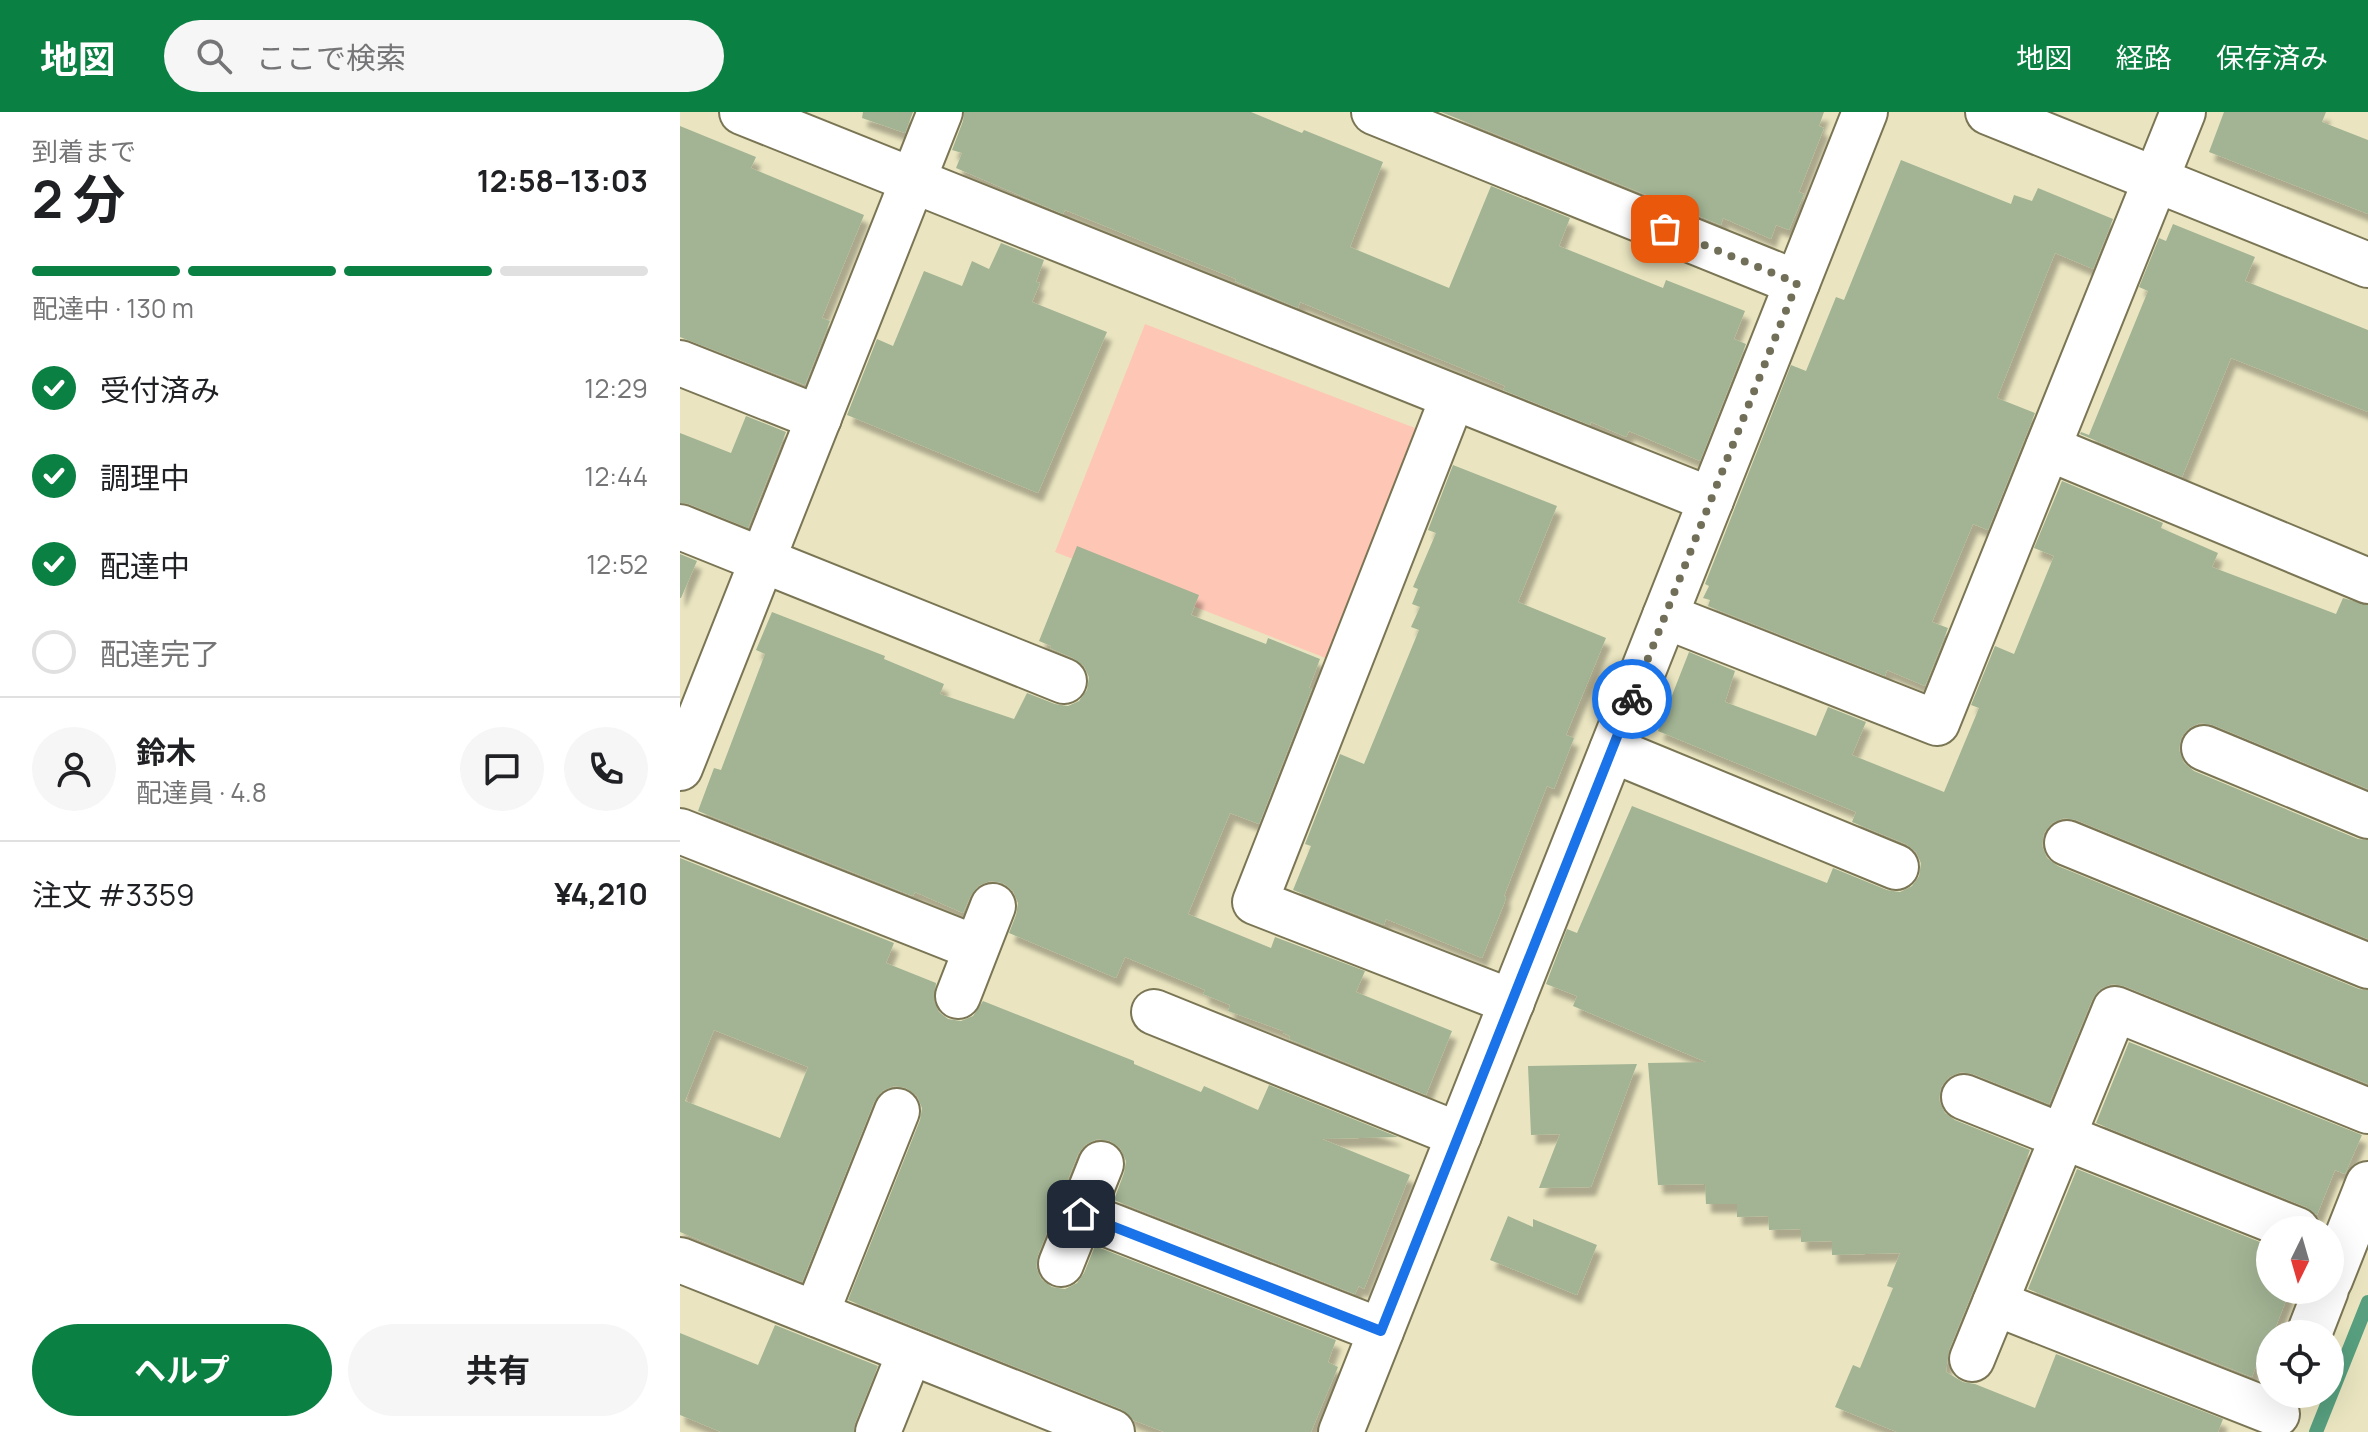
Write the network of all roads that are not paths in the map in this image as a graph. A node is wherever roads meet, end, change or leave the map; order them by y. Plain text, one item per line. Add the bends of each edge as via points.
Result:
1 (742, 112) edge
2 (940, 112) edge
3 (1374, 112) edge
4 (1865, 112) edge
5 (1988, 112) edge
6 (2183, 112) edge
7 (913, 180) junction
8 (2156, 180) junction
9 (2368, 265) edge
10 (1797, 283) junction
11 (680, 363) edge
12 (1453, 397) junction
13 (819, 418) junction
14 (2048, 448) junction
15 (1711, 500) junction
16 (680, 527) edge
17 (762, 560) junction
18 (2368, 581) edge
19 (1665, 616) junction
20 (1064, 681) dead end
21 (2204, 748) dead end
22 (1612, 750) junction
23 (680, 768) edge
24 (2368, 816) edge
25 (680, 831) edge
26 (2067, 843) dead end
27 (1896, 867) dead end
28 (993, 906) dead end
29 (976, 948) junction
30 (2368, 966) edge
31 (958, 996) dead end
32 (1512, 1002) junction
33 (1154, 1012) dead end
34 (1964, 1097) dead end
35 (897, 1111) dead end
36 (2368, 1111) edge
37 (1459, 1135) junction
38 (2063, 1136) junction
39 (1101, 1164) dead end
40 (2368, 1184) edge
41 (1081, 1214) junction
42 (2262, 1216) edge
43 (2344, 1236) edge
44 (680, 1260) edge
45 (1061, 1264) dead end
46 (1995, 1303) junction
47 (816, 1314) junction
48 (1381, 1331) junction
49 (910, 1352) junction
50 (1972, 1359) dead end
51 (2278, 1413) edge
52 (878, 1432) edge
53 (1112, 1432) edge
54 (1341, 1432) edge

1 - 7 street
2 - 7 street
3 - 10 street
4 - 10 street
5 - 8 street
6 - 8 street
7 - 12 street
7 - 13 street
8 - 9 street
8 - 14 street
10 - 15 street
11 - 13 street
12 - 15 street
12 - 32 street via 1255,902
13 - 17 street
14 - 18 street
14 - 19 street via 1937,723
15 - 19 street
16 - 17 street
17 - 20 street
17 - 23 street
19 - 22 street
21 - 24 street
22 - 27 street
22 - 32 street
25 - 29 street
26 - 30 street
28 - 29 street
29 - 31 street
32 - 37 street
33 - 37 street
34 - 38 street
35 - 47 street
36 - 38 street via 2115,1009
37 - 48 street
38 - 42 street
38 - 46 street
39 - 41 street
40 - 43 street
41 - 45 street
41 - 48 street
44 - 47 street
46 - 50 street
46 - 51 street
47 - 49 street
48 - 54 street
49 - 52 street
49 - 53 street

